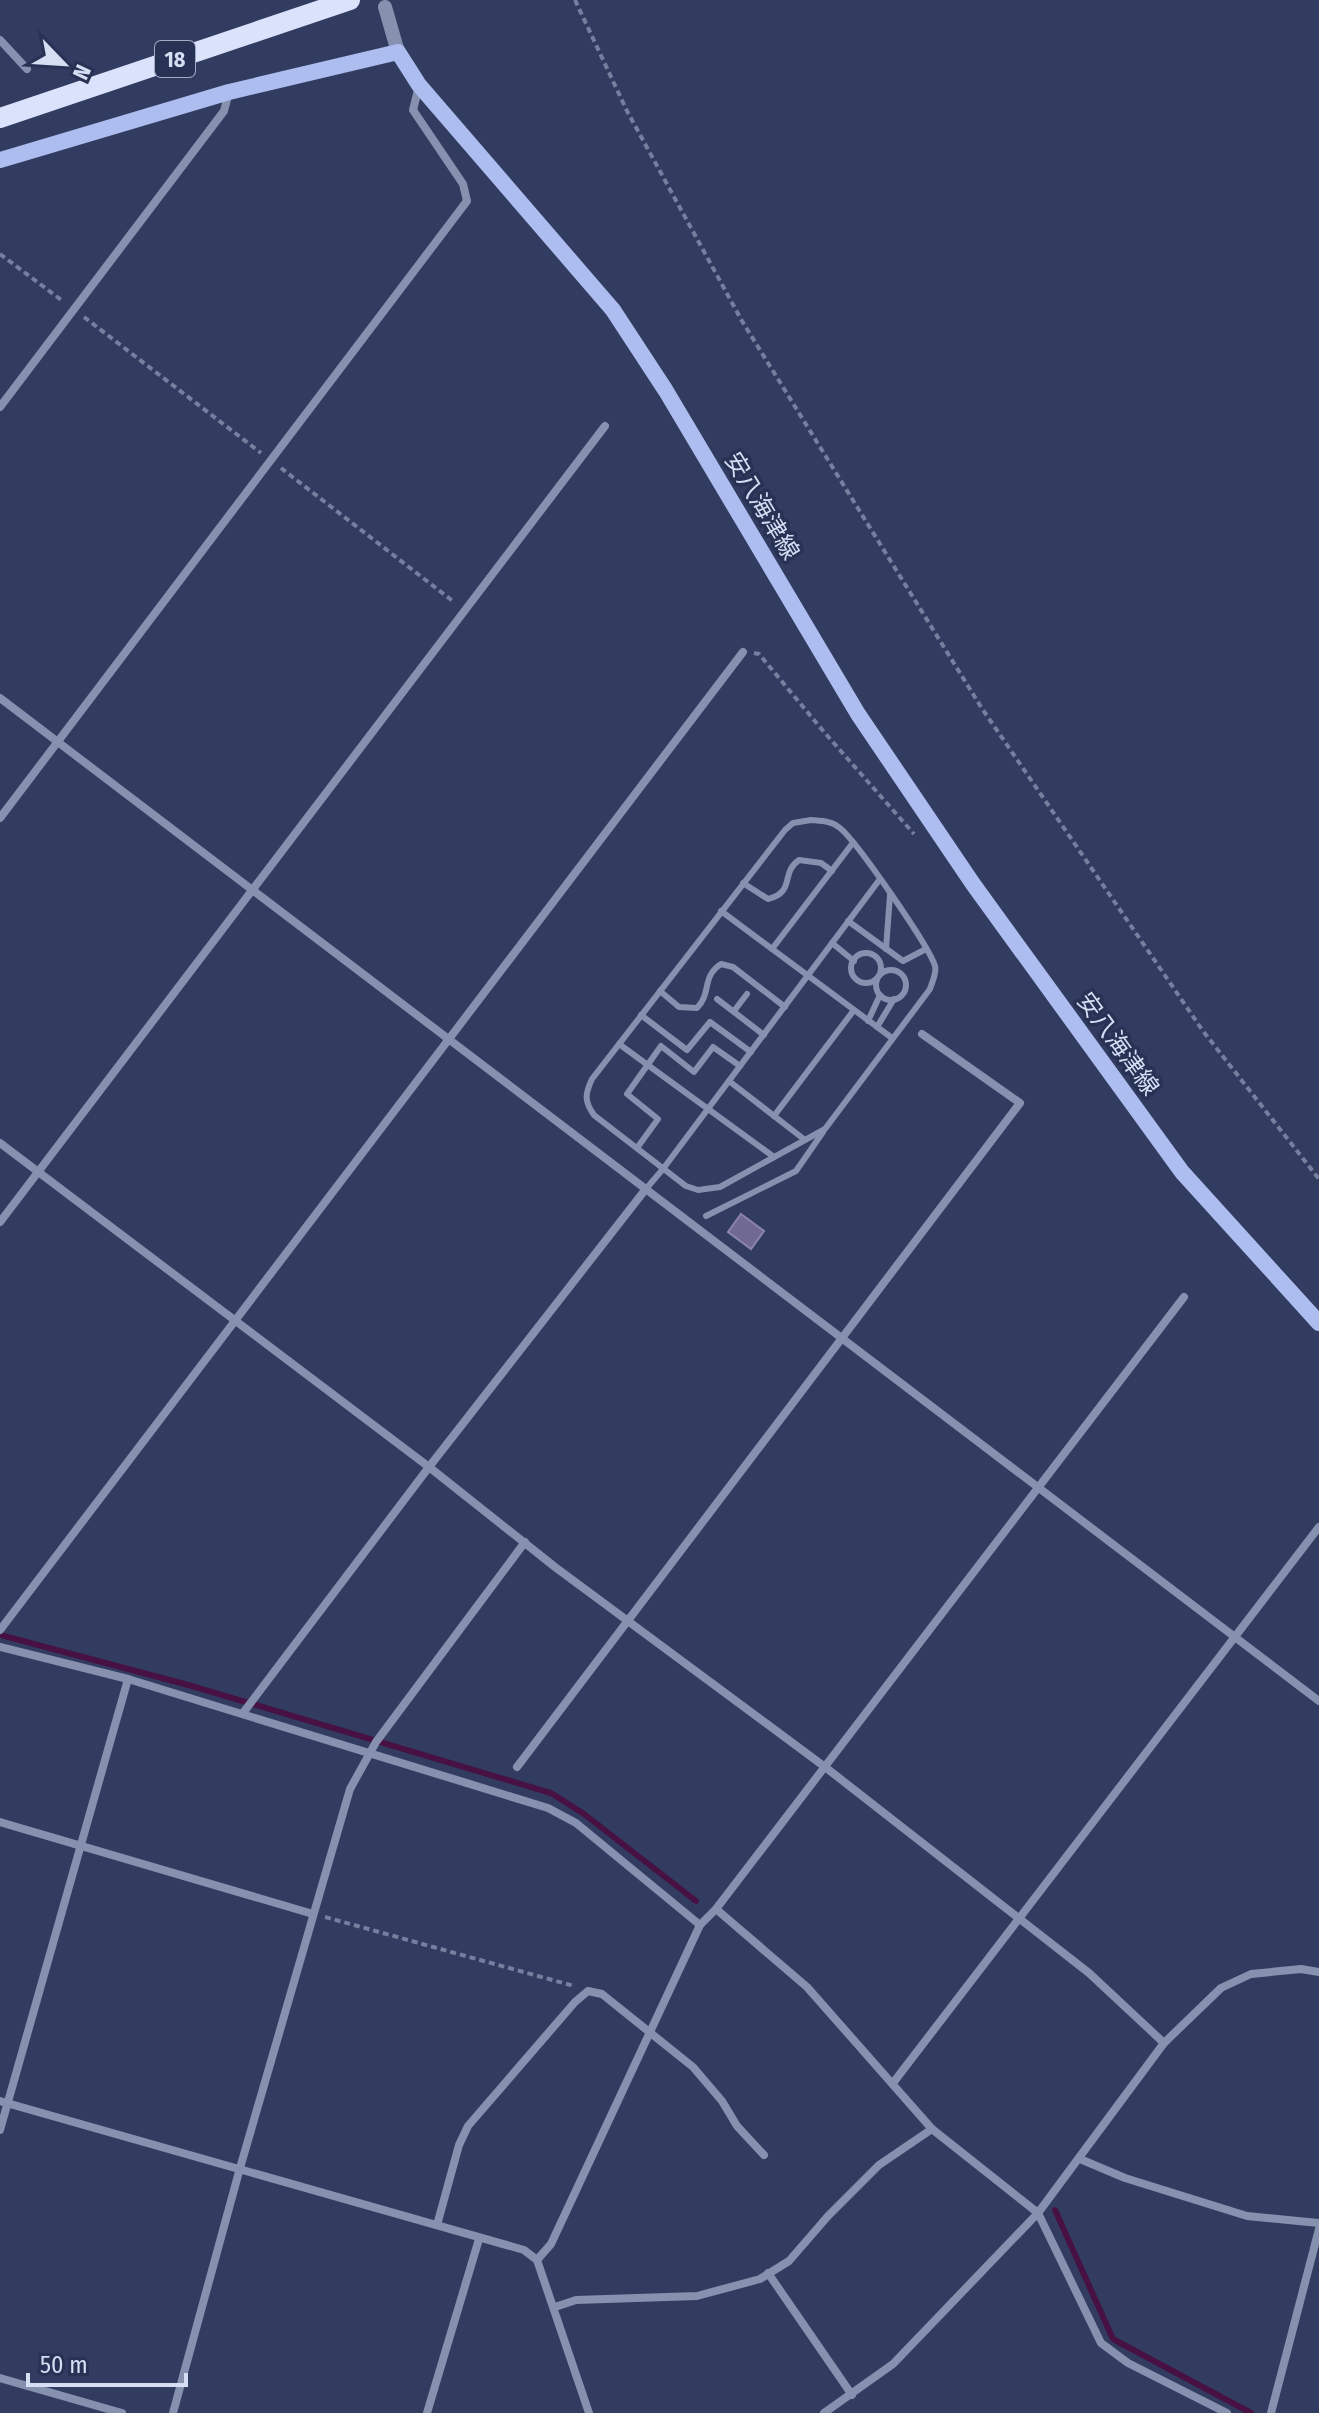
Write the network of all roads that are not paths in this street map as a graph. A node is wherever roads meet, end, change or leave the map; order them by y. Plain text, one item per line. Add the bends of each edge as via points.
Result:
1 (350, 0) edge
2 (385, 7) dead end
3 (0, 40) edge
4 (398, 52) junction
5 (27, 69) dead end
6 (419, 85) junction
7 (229, 92) junction
8 (0, 118) edge
9 (0, 160) edge
10 (0, 407) edge
11 (605, 426) dead end
12 (743, 652) road end
13 (0, 698) edge
14 (57, 741) junction
15 (0, 818) edge
16 (852, 844) junction
17 (832, 871) junction
18 (880, 879) junction
19 (743, 883) junction
20 (254, 891) junction
21 (890, 895) junction
22 (721, 911) junction
23 (848, 921) junction
24 (832, 943) junction
25 (772, 949) junction
26 (886, 949) junction
27 (926, 949) junction
28 (854, 961) junction
29 (808, 976) junction
30 (879, 977) junction
31 (660, 991) junction
32 (747, 994) dead end
33 (880, 995) junction
34 (717, 999) dead end
35 (894, 999) junction
36 (785, 1007) junction
37 (854, 1010) junction
38 (734, 1011) junction
39 (641, 1015) junction
40 (868, 1021) junction
41 (877, 1027) junction
42 (922, 1034) dead end
43 (764, 1035) junction
44 (892, 1038) junction
45 (448, 1040) junction
46 (619, 1044) junction
47 (751, 1052) junction
48 (648, 1065) junction
49 (740, 1066) junction
50 (729, 1081) junction
51 (709, 1108) junction
52 (774, 1116) junction
53 (825, 1129) junction
54 (805, 1140) junction
55 (0, 1143) edge
56 (637, 1148) junction
57 (774, 1157) junction
58 (663, 1169) junction
59 (39, 1172) junction
60 (645, 1190) junction
61 (706, 1216) dead end
62 (0, 1222) edge
63 (1184, 1297) dead end
64 (235, 1322) junction
65 (1319, 1323) edge
66 (842, 1337) junction
67 (429, 1467) junction
68 (1037, 1486) junction
69 (1319, 1527) edge
70 (525, 1542) junction
71 (628, 1622) junction
72 (0, 1630) edge
73 (1235, 1637) junction
74 (0, 1647) edge
75 (128, 1679) junction
76 (1319, 1701) edge
77 (243, 1713) junction
78 (369, 1752) junction
79 (517, 1767) dead end
80 (825, 1767) junction
81 (0, 1822) edge
82 (81, 1845) junction
83 (716, 1909) junction
84 (313, 1914) junction
85 (1019, 1919) junction
86 (700, 1925) junction
87 (1319, 1972) edge
88 (650, 2030) junction
89 (1164, 2043) junction
90 (893, 2083) junction
91 (4, 2102) edge
92 (932, 2129) junction
93 (0, 2130) edge
94 (764, 2155) dead end
95 (1080, 2159) junction
96 (240, 2168) junction
97 (1038, 2213) junction
98 (437, 2225) junction
99 (1319, 2226) edge
100 (479, 2239) junction
101 (537, 2260) junction
102 (768, 2273) junction
103 (555, 2307) junction
104 (0, 2378) edge
105 (852, 2395) junction
106 (122, 2413) edge
107 (173, 2413) edge
108 (427, 2413) edge
109 (589, 2413) edge
110 (824, 2413) edge
111 (1227, 2413) edge
112 (1271, 2413) edge

1 - 8 main road, 18
2 - 4 street
3 - 5 street
4 - 6 main road, 安八海津線
4 - 7 main road
6 - 14 street via 413,110 463,184 467,201
6 - 65 main road, 安八海津線 via 613,310 858,714 973,884 1182,1172
7 - 9 main road
7 - 10 street via 224,111
11 - 20 street
12 - 45 street
13 - 14 street
14 - 15 street
14 - 20 street
16 - 17 lane
16 - 18 lane
16 - 19 lane via 828,821 793,823
17 - 19 lane via 821,863 799,860 789,869 784,891 768,899
17 - 25 lane
18 - 21 lane
18 - 23 lane
19 - 22 lane
20 - 45 street
20 - 59 street
21 - 26 lane
21 - 27 lane
22 - 25 lane
22 - 31 lane
23 - 24 lane
23 - 26 lane
24 - 28 lane
24 - 29 lane
25 - 29 lane
26 - 27 lane via 903,961
27 - 44 lane via 936,969 930,989
28 - 30 lane via 851,971 856,980 871,983
28 - 30 lane via 861,954 875,956 881,963
29 - 36 lane
29 - 37 lane
30 - 33 lane
30 - 35 lane via 891,970 903,976 905,989
31 - 36 lane via 679,1007 697,1008 707,978 721,964 733,967
31 - 39 lane
32 - 38 lane
33 - 35 lane
33 - 40 lane
34 - 38 lane
35 - 41 lane
36 - 43 lane
37 - 40 lane
37 - 52 lane
38 - 43 lane
39 - 46 lane
39 - 47 lane via 687,1050 710,1022
40 - 41 lane
41 - 44 lane
42 - 66 street via 1020,1103
43 - 47 lane
44 - 53 lane
45 - 60 street
45 - 64 street
46 - 48 lane
46 - 56 lane via 592,1079 585,1094 587,1106
47 - 49 lane
48 - 49 lane via 661,1046 694,1072 713,1047
48 - 51 lane
48 - 56 lane via 627,1094 658,1119
49 - 50 lane
50 - 51 lane
50 - 52 lane
51 - 57 lane
51 - 58 lane
52 - 54 lane
53 - 54 lane
53 - 61 lane via 796,1171
54 - 57 lane
55 - 59 street
56 - 58 lane
57 - 58 lane via 710,1190 686,1186
58 - 60 lane
59 - 62 street
59 - 64 street
60 - 66 street
60 - 67 street
63 - 68 street
64 - 67 street
64 - 72 street
66 - 68 street
66 - 71 street
67 - 70 street
67 - 77 street
68 - 73 street
68 - 80 street
69 - 73 street
70 - 71 street
70 - 78 street
71 - 79 street
71 - 80 street
73 - 76 street
73 - 85 street
74 - 75 street
75 - 77 street
75 - 82 street
77 - 78 street
78 - 84 street via 350,1789
78 - 86 street via 548,1808 576,1823
80 - 83 street
80 - 85 street
81 - 82 street
82 - 84 street
82 - 91 street
83 - 86 street
83 - 90 street via 807,1987
84 - 96 street
85 - 89 street via 1089,1973
85 - 90 street
86 - 88 street
87 - 89 street via 1251,1974 1221,1988
88 - 94 street via 693,2067
88 - 98 street via 602,1994 588,1991 575,2002 468,2126
88 - 101 street via 551,2244
89 - 95 street
90 - 92 street
91 - 93 street
91 - 96 street
92 - 97 street
92 - 102 street via 879,2165 789,2261
95 - 97 street
95 - 99 street via 1247,2216
96 - 98 street
96 - 107 street
97 - 105 street via 893,2364
97 - 111 street via 1101,2343 1128,2363
98 - 100 street
99 - 112 street
100 - 101 street via 524,2250
100 - 108 street
101 - 103 street
102 - 103 street via 697,2296 576,2300
102 - 105 street
103 - 109 street
104 - 106 street
105 - 110 street

